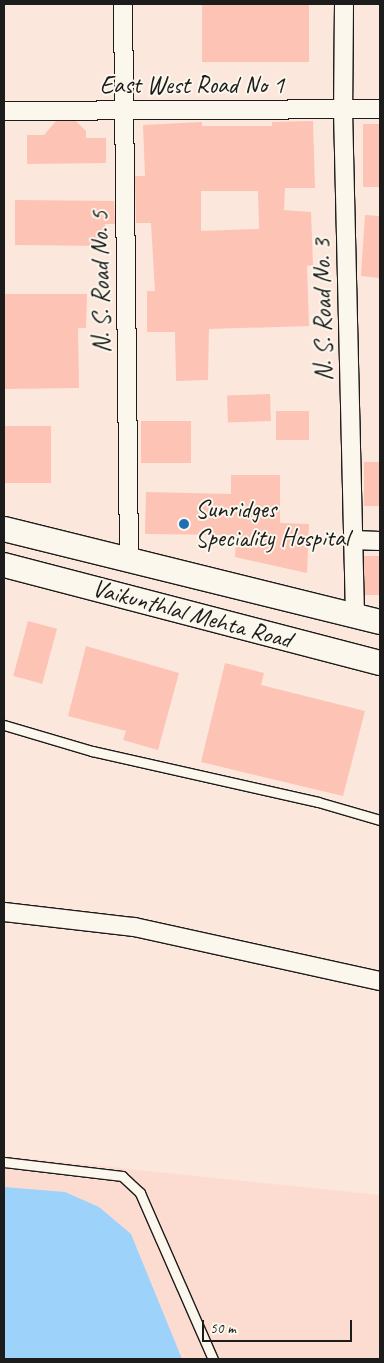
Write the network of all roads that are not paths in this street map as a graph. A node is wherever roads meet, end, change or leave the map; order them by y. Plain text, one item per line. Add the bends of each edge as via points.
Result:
1 (123, 4) edge
2 (344, 4) edge
3 (380, 109) edge
4 (343, 110) junction
5 (4, 111) edge
6 (124, 111) junction
7 (4, 529) edge
8 (353, 540) junction
9 (380, 541) edge
10 (129, 560) junction
11 (4, 565) edge
12 (355, 615) junction
13 (380, 622) edge
14 (380, 662) edge
15 (4, 725) edge
16 (380, 820) edge
17 (4, 912) edge
18 (380, 981) edge
19 (4, 1162) edge
20 (213, 1359) edge

1 - 6 street, N. S. Road No. 5
2 - 4 street, N. S. Road No. 3
3 - 4 street, East West Road No 1
4 - 6 street, East West Road No 1
4 - 8 street, N. S. Road No. 3
5 - 6 street, East West Road No 1
6 - 10 street, N. S. Road No. 5
7 - 10 main road, Vaikunthlal Mehta Road
8 - 9 street
8 - 12 street, N. S. Road No. 3
10 - 12 main road, Vaikunthlal Mehta Road
11 - 14 main road, Vaikunthlal Mehta Road
12 - 13 main road, Vaikunthlal Mehta Road
15 - 16 lane via 92,751 318,802
17 - 18 street via 134,927
19 - 20 lane via 122,1176 140,1194

